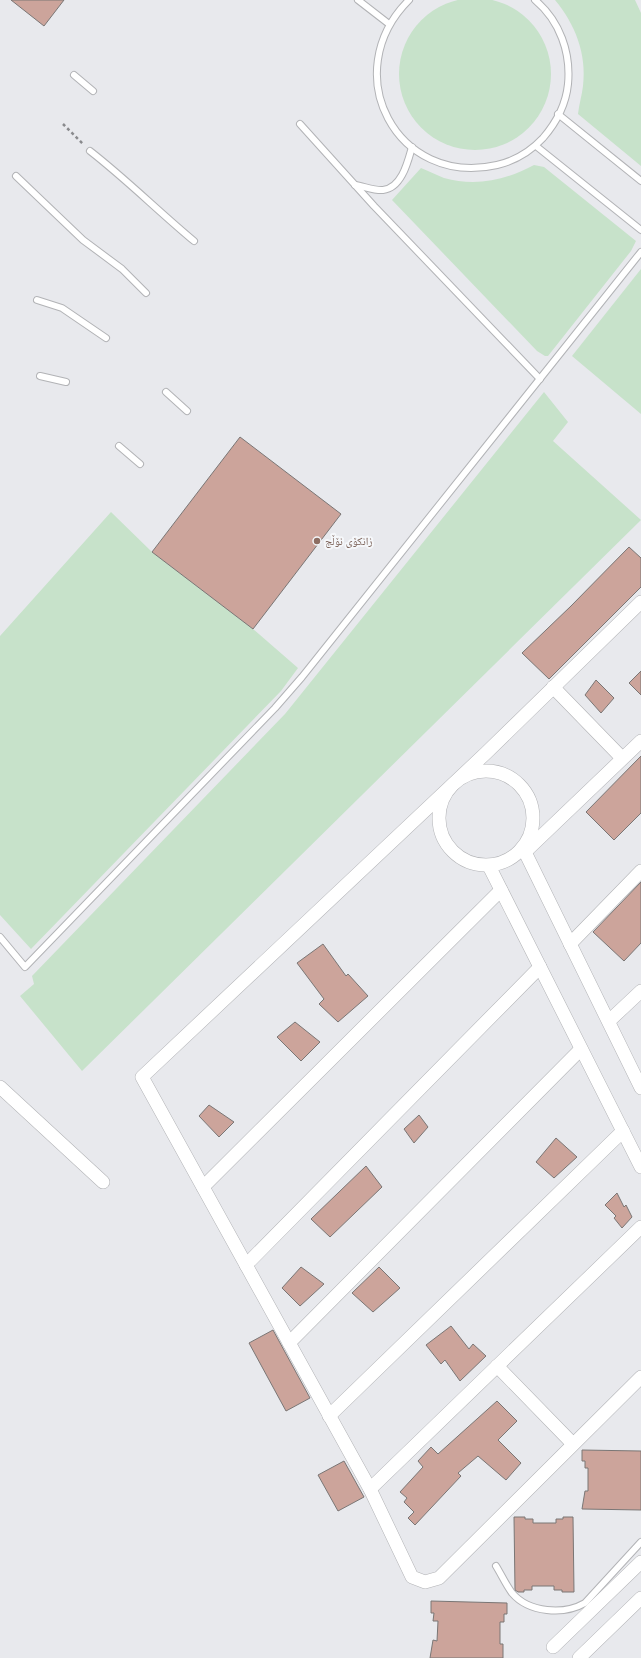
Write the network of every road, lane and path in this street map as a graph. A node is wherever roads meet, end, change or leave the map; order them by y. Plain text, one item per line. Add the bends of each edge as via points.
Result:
1 (358, 0) edge
2 (409, 0) edge
3 (535, 0) edge
4 (389, 24) junction
5 (74, 75) dead end
6 (93, 91) dead end
7 (558, 114) junction
8 (63, 124) dead end
9 (300, 124) dead end
10 (536, 146) junction
11 (412, 147) junction
12 (90, 151) joint
13 (16, 176) dead end
14 (641, 181) edge
15 (355, 185) junction
16 (641, 230) edge
17 (194, 241) dead end
18 (641, 252) edge
19 (146, 293) dead end
20 (37, 300) dead end
21 (106, 338) dead end
22 (40, 376) dead end
23 (540, 379) junction
24 (66, 382) dead end
25 (166, 392) dead end
26 (187, 411) dead end
27 (119, 446) dead end
28 (140, 464) dead end
29 (641, 602) edge
30 (553, 687) junction
31 (641, 741) edge
32 (622, 758) junction
33 (457, 780) junction
34 (524, 850) junction
35 (489, 866) junction
36 (641, 872) edge
37 (501, 890) junction
38 (0, 937) edge
39 (570, 944) junction
40 (540, 967) junction
41 (641, 991) edge
42 (610, 1021) junction
43 (581, 1049) junction
44 (0, 1087) edge
45 (641, 1088) edge
46 (623, 1131) junction
47 (641, 1167) edge
48 (103, 1182) dead end
49 (203, 1187) junction
50 (641, 1227) edge
51 (246, 1265) junction
52 (289, 1343) junction
53 (497, 1366) junction
54 (641, 1376) edge
55 (329, 1416) junction
56 (573, 1444) junction
57 (370, 1489) junction
58 (641, 1542) edge
59 (641, 1562) edge
60 (496, 1566) dead end
61 (624, 1570) junction
62 (641, 1598) edge
63 (553, 1647) dead end
64 (579, 1658) edge

1 - 4 lane
2 - 4 lane
3 - 7 lane via 555,22 568,61 567,89
4 - 11 lane via 376,64 378,92 388,118
5 - 6 lane
7 - 10 lane
7 - 14 lane
8 - 12 path
9 - 15 lane
10 - 11 lane via 507,162 475,168 444,164
10 - 16 lane
11 - 15 lane via 404,170 392,186 382,190
12 - 17 lane via 128,181
13 - 19 lane via 83,240 122,269
15 - 23 lane
18 - 23 lane
20 - 21 lane via 62,308
22 - 24 lane
23 - 38 lane via 302,677 25,967
25 - 26 lane
27 - 28 lane
29 - 30 street
30 - 32 street
30 - 33 street
31 - 32 street
32 - 34 street
33 - 34 street via 470,773 485,771 500,773 514,780 531,804 533,820
33 - 35 street via 446,791 440,805 438,820 441,835 448,848 460,858 474,864
33 - 49 street via 142,1077
34 - 35 street via 502,863
34 - 39 street
35 - 37 street
36 - 39 street
37 - 40 street
37 - 49 street
39 - 42 street
40 - 43 street
40 - 51 street
41 - 42 street
42 - 45 street
43 - 46 street
43 - 52 street
44 - 48 street
46 - 47 street
46 - 55 street
49 - 51 street
50 - 53 street
51 - 52 street
52 - 55 street
53 - 56 street
53 - 57 street
54 - 56 street
55 - 57 street
56 - 57 street via 439,1578 425,1582 412,1578
58 - 61 lane
59 - 61 street
60 - 61 lane via 512,1593 523,1602 553,1611 575,1609
61 - 63 street
62 - 64 street

